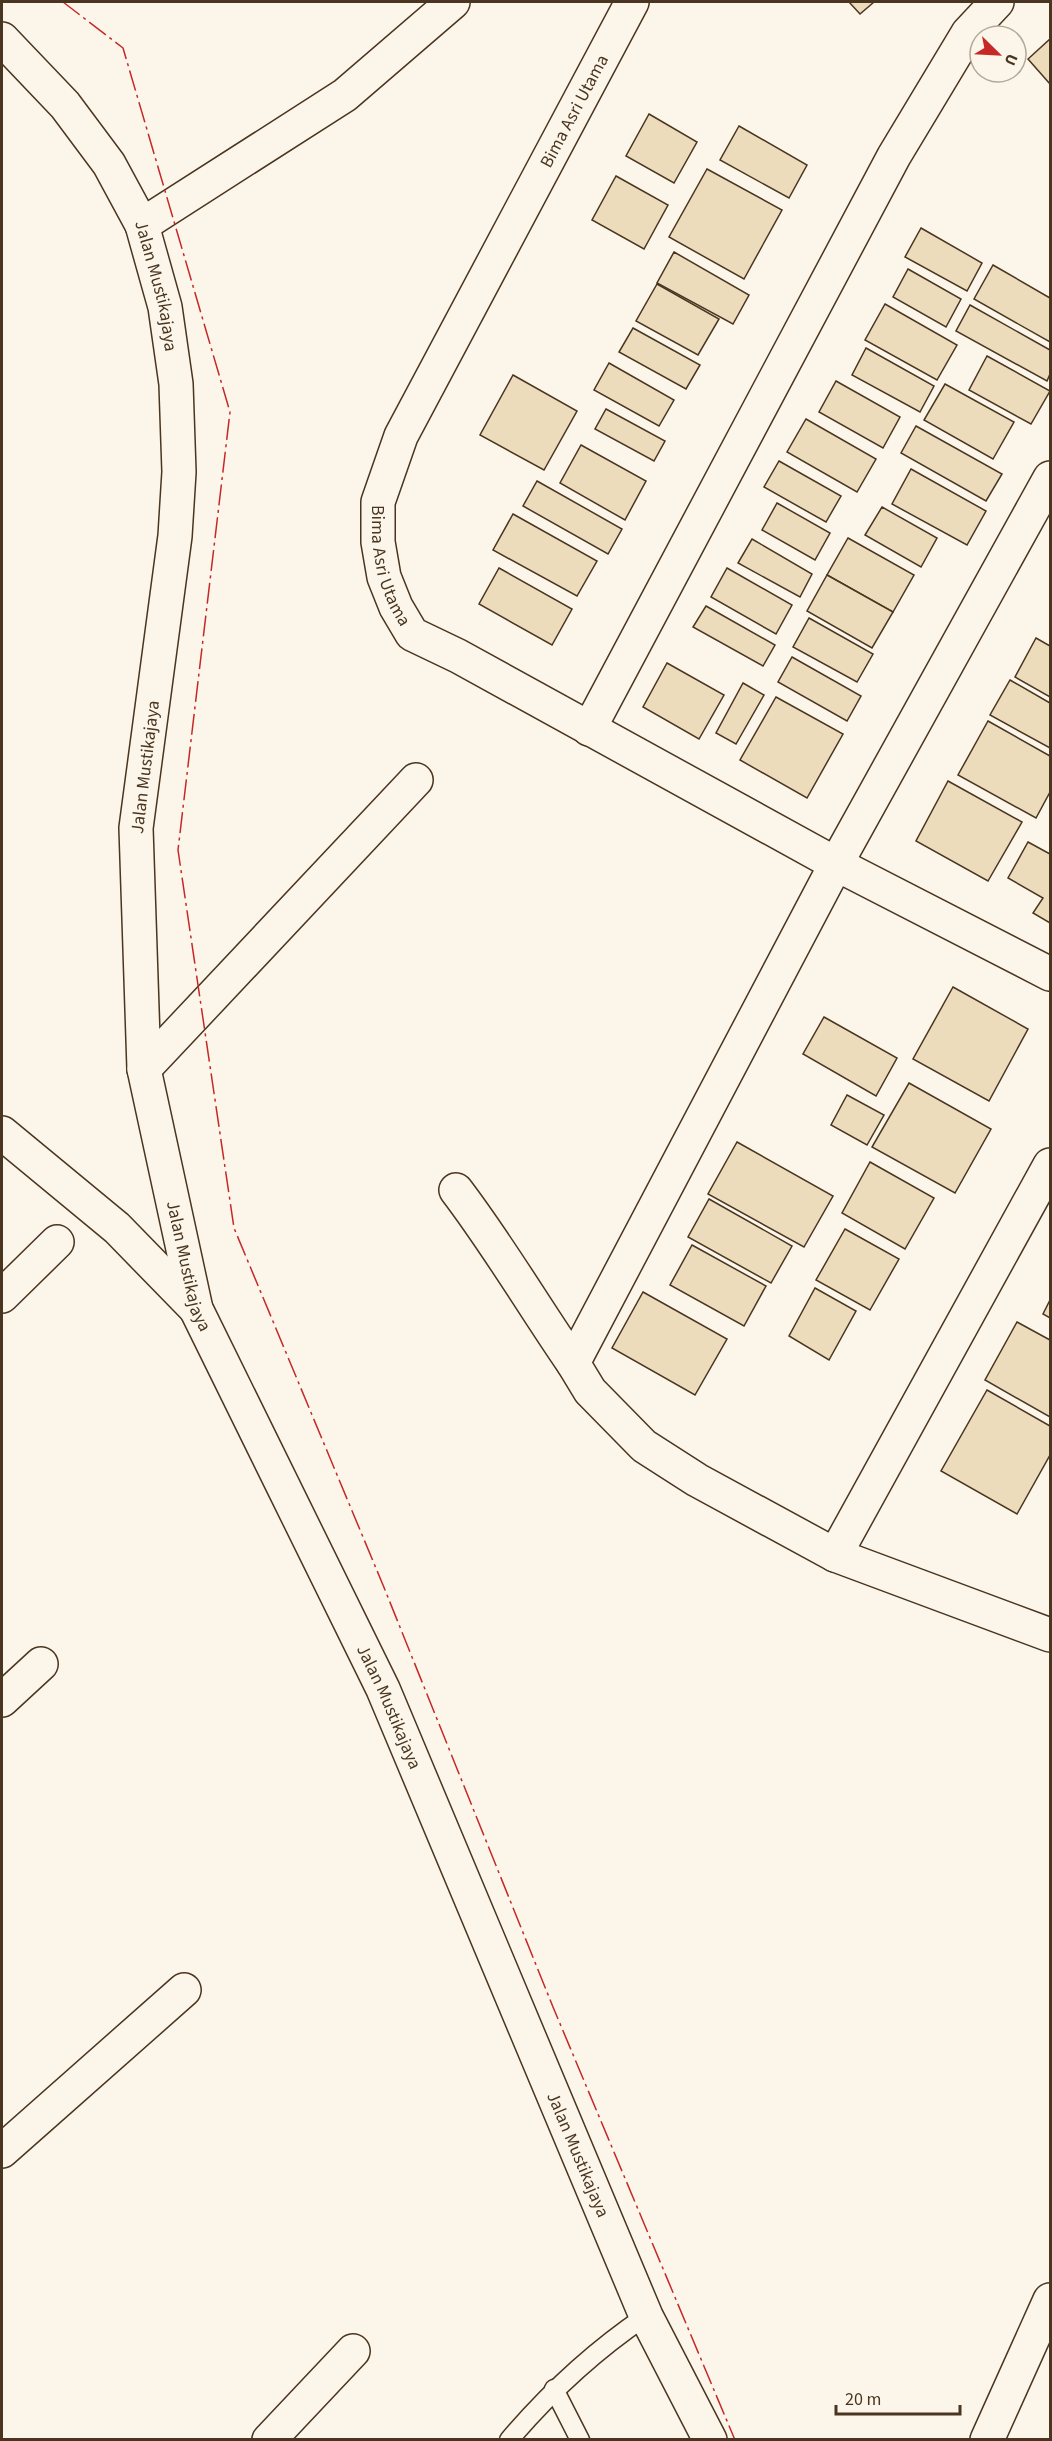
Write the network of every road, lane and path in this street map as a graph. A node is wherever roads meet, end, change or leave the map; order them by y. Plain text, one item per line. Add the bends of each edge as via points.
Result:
1 (453, 2) edge
2 (632, 2) edge
3 (997, 2) edge
4 (2, 39) edge
5 (142, 225) junction
6 (1050, 478) edge
7 (589, 729) junction
8 (416, 780) dead end
9 (836, 864) junction
10 (1050, 974) edge
11 (144, 1069) junction
12 (2, 1133) edge
13 (1050, 1165) edge
14 (456, 1190) dead end
15 (57, 1242) dead end
16 (2, 1296) edge
17 (196, 1309) junction
18 (573, 1363) junction
19 (835, 1555) junction
20 (1050, 1635) edge
21 (41, 1664) dead end
22 (2, 1700) edge
23 (184, 1990) dead end
24 (6, 2137) edge
25 (1050, 2300) edge
26 (646, 2316) junction
27 (353, 2351) dead end
28 (554, 2389) junction
29 (269, 2439) edge
30 (509, 2439) edge
31 (580, 2439) edge
32 (710, 2439) edge
33 (987, 2439) edge

1 - 5 street via 345,94
2 - 7 street, Bima Asri Utama via 401,436 378,502 378,542 384,577 412,634
3 - 7 street via 968,33 894,156
4 - 5 street, Jalan Mustikajaya via 65,105 109,164
5 - 11 street, Jalan Mustikajaya via 165,307 176,384 179,472 175,536 136,828
6 - 9 street
7 - 9 street, Bima Asri Utama
8 - 11 street
9 - 10 street, Bima Asri Utama
9 - 18 street
11 - 17 street, Jalan Mustikajaya
12 - 17 street via 117,1228
13 - 19 street
14 - 18 street via 491,1235
15 - 16 street
17 - 26 street, Jalan Mustikajaya via 383,1689
18 - 19 street via 590,1391 644,1446 697,1480
19 - 20 street
21 - 22 street
23 - 24 street
25 - 33 street
26 - 28 lane
26 - 32 street, Jalan Mustikajaya
27 - 29 street
28 - 30 lane
28 - 31 lane

